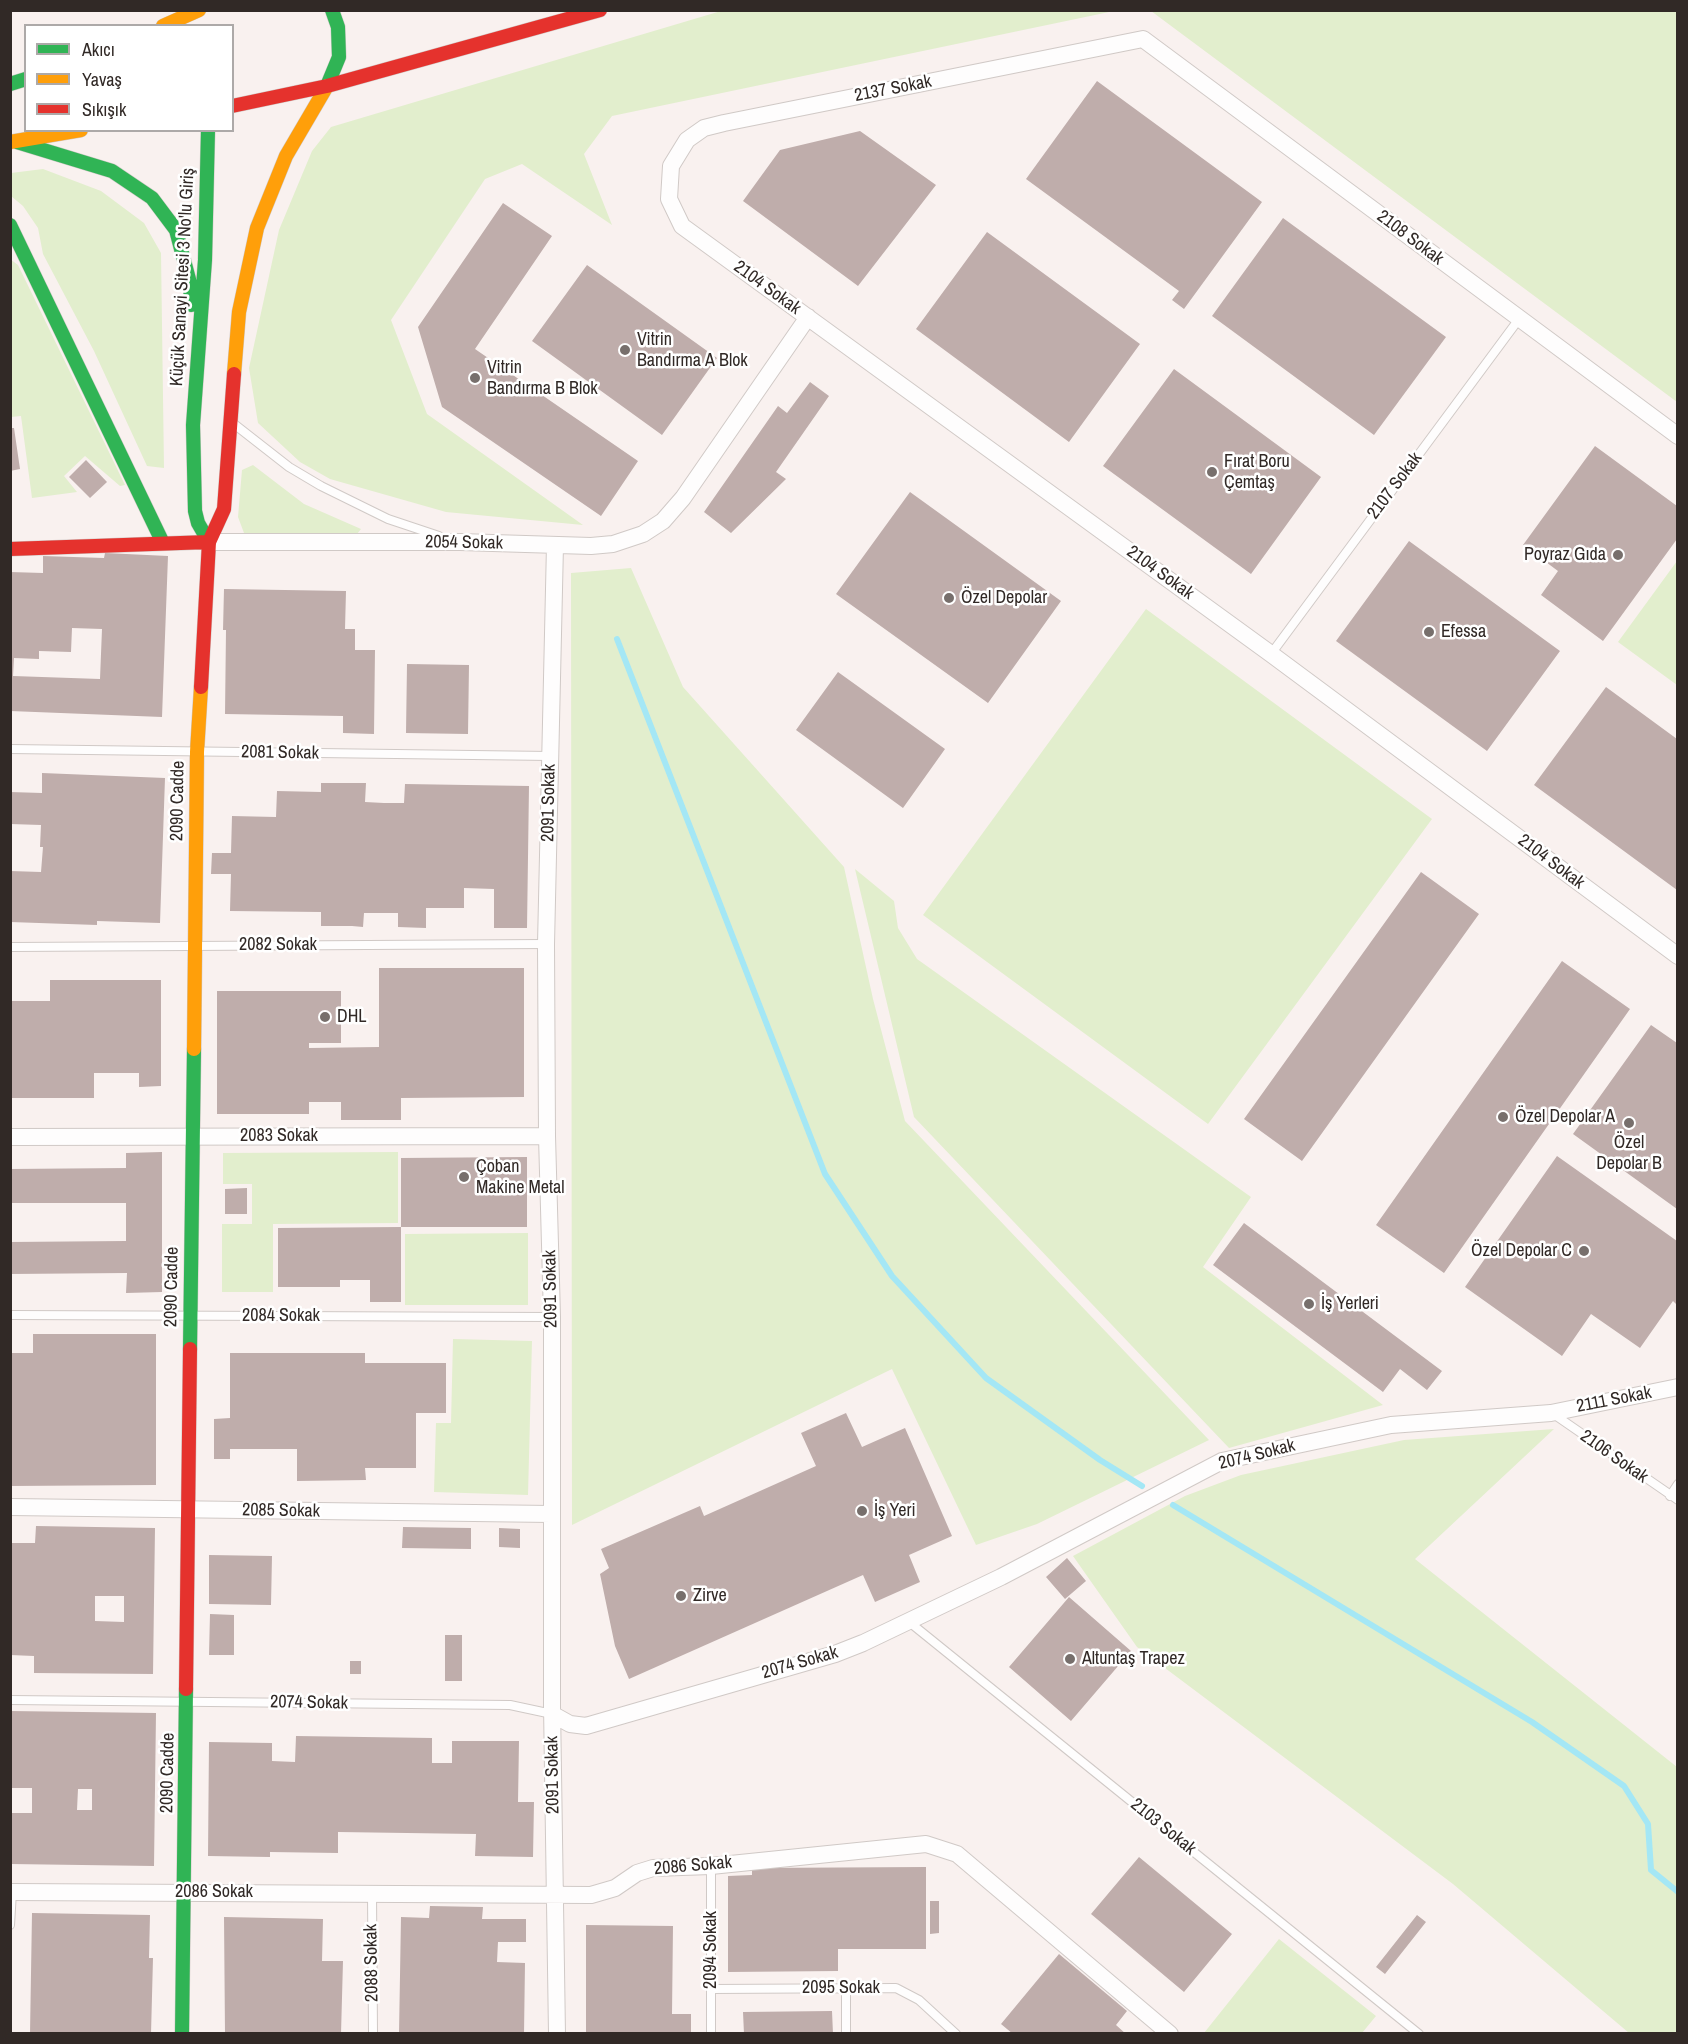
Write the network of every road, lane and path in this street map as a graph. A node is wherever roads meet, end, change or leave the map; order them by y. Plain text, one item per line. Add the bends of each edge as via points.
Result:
1 (199, 10) edge
2 (332, 10) edge
3 (600, 10) edge
4 (168, 24) edge
5 (1143, 39) joint
6 (327, 86) junction
7 (234, 106) edge
8 (70, 132) edge
9 (208, 132) edge
10 (13, 142) edge
11 (668, 177) joint
12 (10, 225) edge
13 (808, 318) junction
14 (1519, 319) junction
15 (195, 369) junction
16 (220, 417) junction
17 (193, 425) junction
18 (1677, 436) edge
19 (162, 541) junction
20 (209, 542) junction
21 (460, 542) junction
22 (555, 545) junction
23 (10, 549) edge
24 (1271, 654) junction
25 (10, 749) edge
26 (196, 752) junction
27 (550, 756) junction
28 (546, 944) junction
29 (195, 946) junction
30 (10, 947) edge
31 (1677, 956) edge
32 (547, 1136) junction
33 (10, 1137) edge
34 (192, 1137) junction
35 (10, 1316) edge
36 (190, 1316) junction
37 (552, 1317) junction
38 (1677, 1387) edge
39 (1551, 1413) junction
40 (1677, 1484) edge
41 (1674, 1498) edge
42 (10, 1507) edge
43 (188, 1509) junction
44 (551, 1514) junction
45 (907, 1621) junction
46 (10, 1700) edge
47 (187, 1702) junction
48 (552, 1714) junction
49 (711, 1866) junction
50 (11, 1892) edge
51 (184, 1892) junction
52 (372, 1892) junction
53 (555, 1893) junction
54 (10, 1925) edge
55 (846, 1988) junction
56 (711, 1989) junction
57 (182, 2034) edge
58 (373, 2034) edge
59 (557, 2034) edge
60 (711, 2034) edge
61 (846, 2034) edge
62 (956, 2034) edge
63 (1170, 2034) edge
64 (1419, 2034) edge

1 - 4 main road
2 - 6 main road via 338,27 339,57
3 - 6 main road
5 - 11 street, 2137 Sokak via 714,126 687,140 675,156
5 - 14 street, 2108 Sokak
6 - 7 main road
6 - 16 main road via 286,156 257,228
8 - 10 main road
9 - 15 main road, Küçük Sanayi Sitesi 3 No'lu Giriş via 205,260
10 - 15 main road via 112,171 152,198 176,231 190,283
11 - 13 street, 2104 Sokak via 669,199 682,226
12 - 19 main road
13 - 22 street, 2054 Sokak via 663,521 643,534 613,544
13 - 24 street, 2104 Sokak
14 - 18 street, 2108 Sokak
14 - 24 lane, 2107 Sokak
15 - 17 main road, Küçük Sanayi Sitesi 3 No'lu Giriş
16 - 17 main road
16 - 20 main road, 2090 Cadde via 224,509
16 - 21 lane via 329,491 388,519
17 - 20 main road, 2090 Cadde via 195,511
19 - 20 main road, 2054 Sokak
19 - 23 main road, 2054 Sokak
20 - 21 street, 2054 Sokak
20 - 26 main road, 2090 Cadde
21 - 22 street, 2054 Sokak
22 - 27 street, 2091 Sokak
24 - 31 street, 2104 Sokak
25 - 26 lane, 2081 Sokak
26 - 27 lane, 2081 Sokak
26 - 29 main road, 2090 Cadde
27 - 28 street, 2091 Sokak
28 - 29 lane, 2082 Sokak
28 - 32 street, 2091 Sokak
29 - 30 lane, 2082 Sokak
29 - 34 main road, 2090 Cadde
32 - 34 street, 2083 Sokak
32 - 37 street, 2091 Sokak
33 - 34 street, 2083 Sokak
34 - 36 main road, 2090 Cadde
35 - 36 lane, 2084 Sokak
36 - 37 lane, 2084 Sokak
36 - 43 main road, 2090 Cadde
37 - 44 street, 2091 Sokak
38 - 39 street, 2111 Sokak
39 - 41 lane, 2106 Sokak
39 - 45 street, 2074 Sokak via 1391,1425 1222,1461 1001,1577
40 - 41 lane
42 - 43 street, 2085 Sokak
43 - 44 street, 2085 Sokak
43 - 47 main road, 2090 Cadde
44 - 48 street, 2091 Sokak
45 - 48 street, 2074 Sokak via 835,1654 595,1724 577,1726
45 - 64 lane, 2103 Sokak
46 - 47 lane, 2074 Sokak
47 - 48 lane, 2074 Sokak via 510,1705
47 - 51 main road, 2090 Cadde
48 - 53 street, 2091 Sokak
49 - 53 street, 2086 Sokak via 645,1870 615,1888 591,1895
49 - 56 lane, 2094 Sokak
49 - 63 street, 2086 Sokak via 916,1844 945,1849 967,1862
50 - 51 street, 2086 Sokak
50 - 54 lane
51 - 52 street, 2086 Sokak
51 - 57 main road, 2090 Cadde
52 - 53 street, 2086 Sokak
52 - 58 lane, 2088 Sokak
53 - 59 street, 2091 Sokak
55 - 56 lane, 2095 Sokak
55 - 61 lane
55 - 62 lane, 2095 Sokak via 896,1988 908,1992
56 - 60 lane, 2094 Sokak

